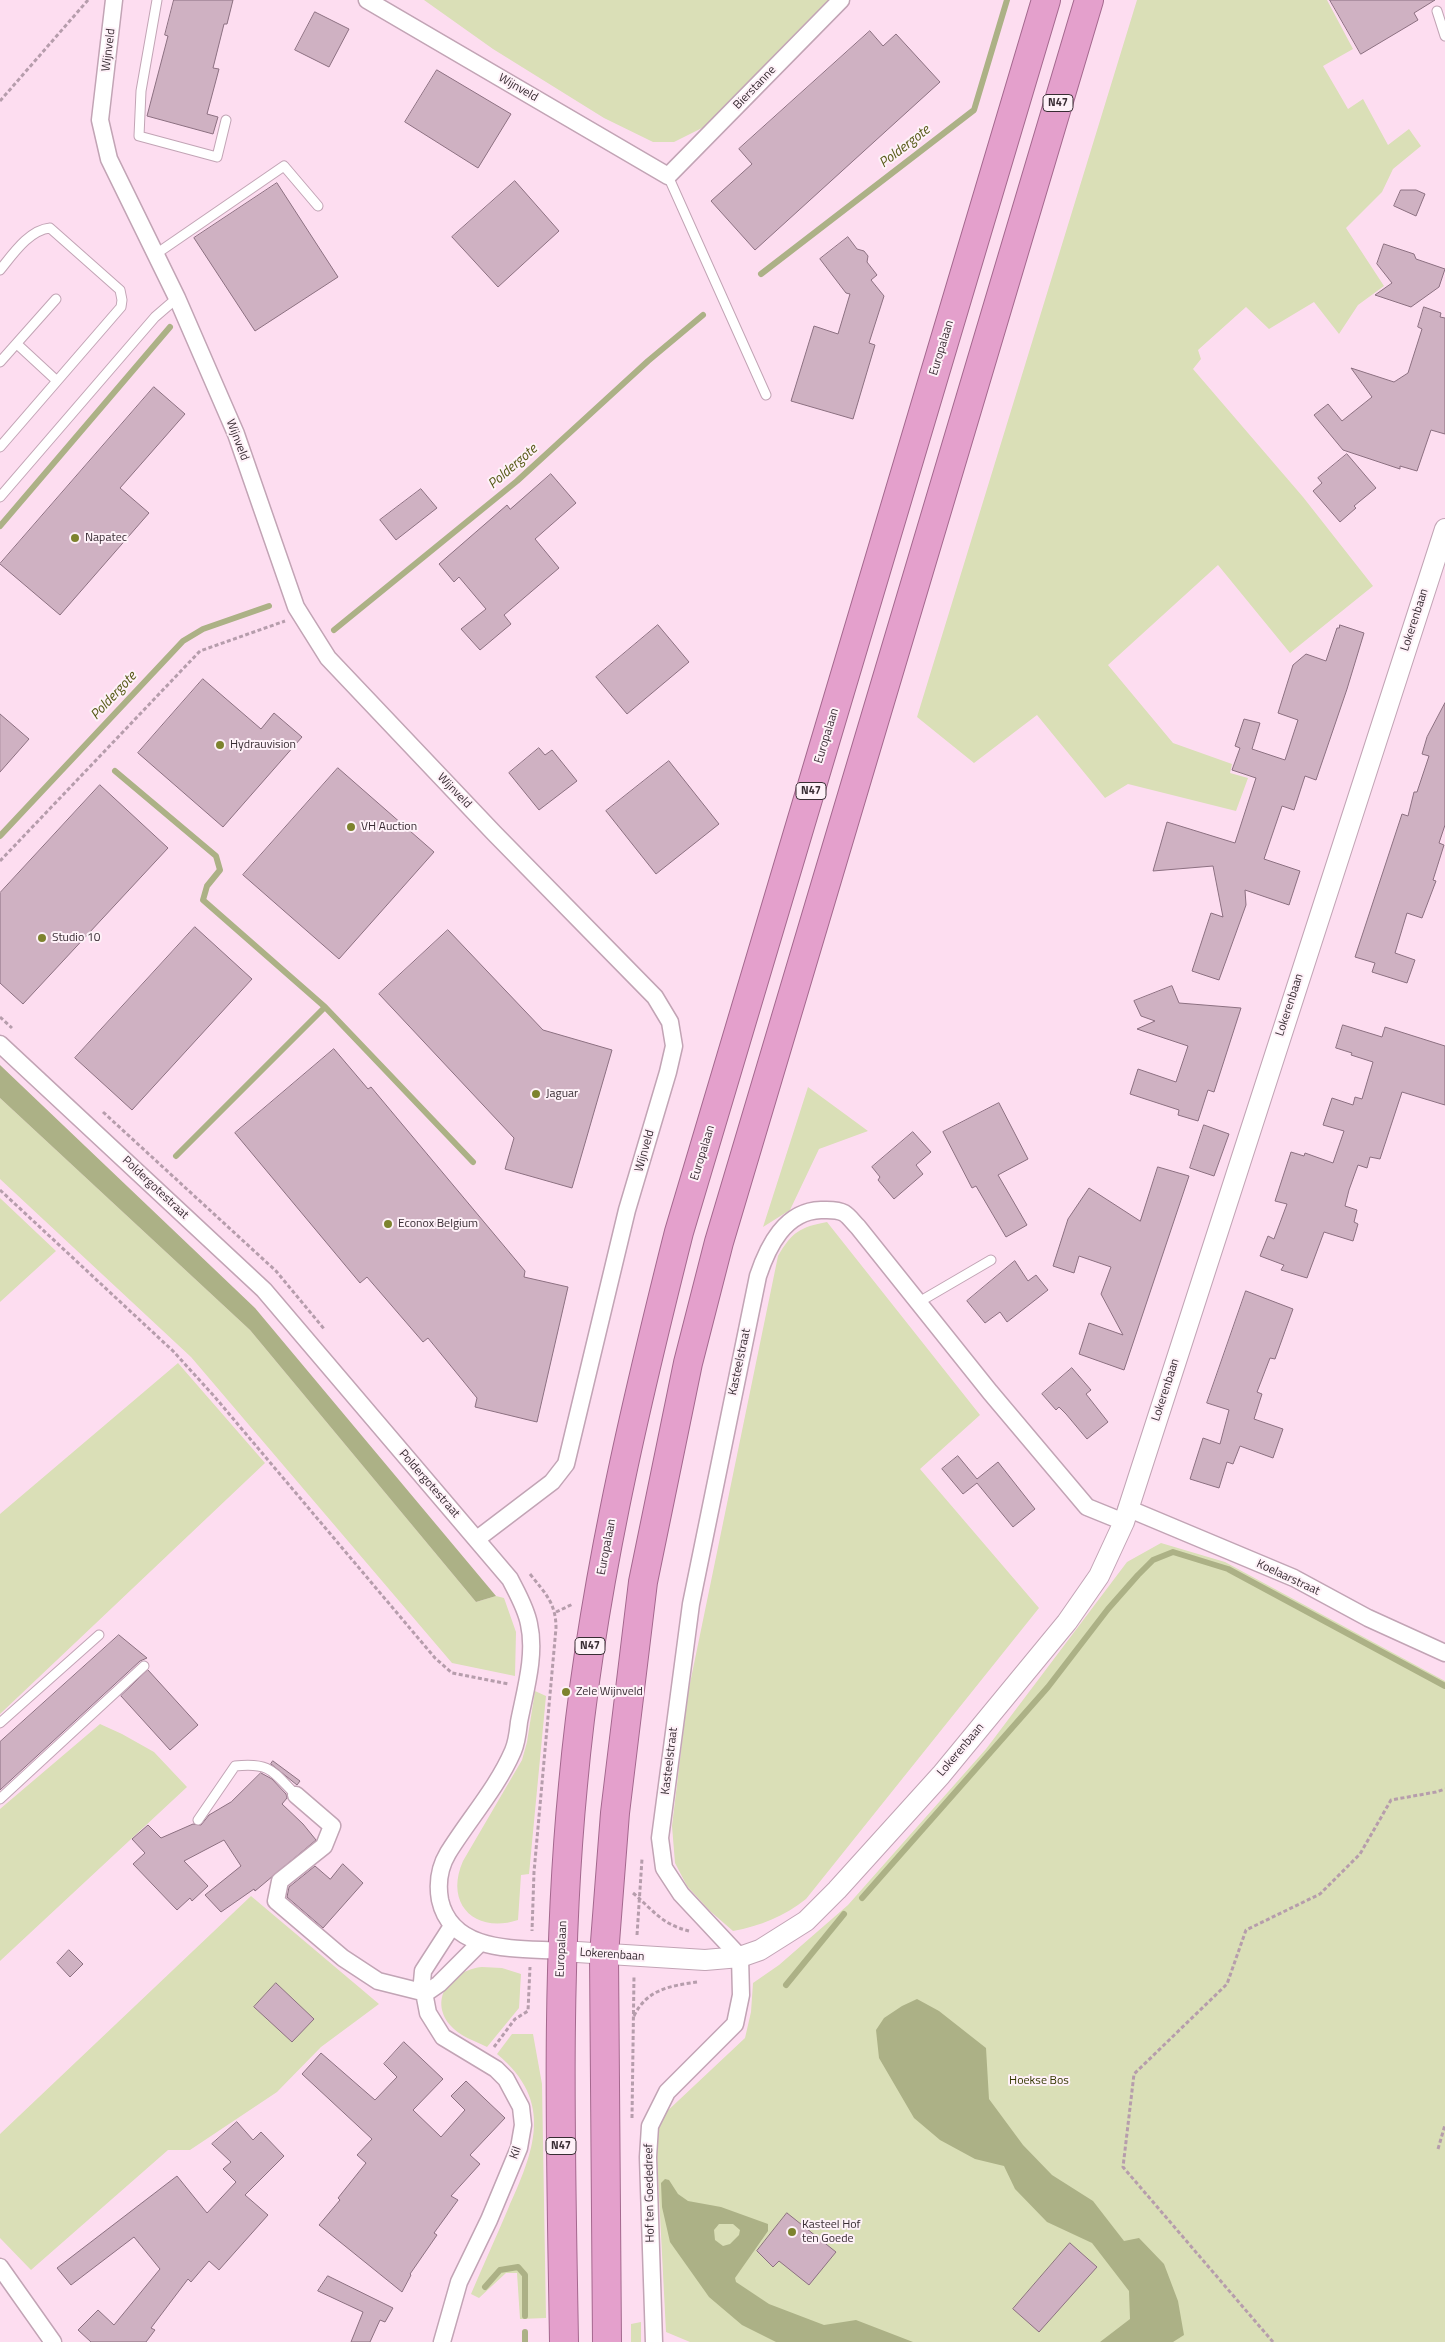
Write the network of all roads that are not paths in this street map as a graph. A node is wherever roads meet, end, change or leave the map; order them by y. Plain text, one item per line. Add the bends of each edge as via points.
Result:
1 (114, 0) edge
2 (157, 0) edge
3 (367, 0) edge
4 (841, 0) edge
5 (1046, 0) edge
6 (1089, 0) edge
7 (1437, 11) dead end
8 (1445, 36) edge
9 (226, 120) dead end
10 (668, 176) junction
11 (318, 206) dead end
12 (156, 254) junction
13 (0, 270) edge
14 (177, 298) junction
15 (56, 300) dead end
16 (17, 344) junction
17 (0, 362) edge
18 (57, 381) junction
19 (766, 395) dead end
20 (0, 447) edge
21 (0, 497) edge
22 (1445, 529) edge
23 (0, 1044) edge
24 (991, 1260) dead end
25 (919, 1302) junction
26 (1126, 1515) junction
27 (477, 1539) junction
28 (100, 1635) dead end
29 (1445, 1653) edge
30 (144, 1666) dead end
31 (0, 1724) edge
32 (296, 1795) joint
33 (0, 1799) edge
34 (198, 1820) dead end
35 (452, 1926) junction
36 (480, 1943) junction
37 (561, 1951) junction
38 (604, 1954) junction
39 (740, 1957) junction
40 (426, 1993) junction
41 (0, 2267) edge
42 (53, 2342) edge
43 (442, 2342) edge
44 (564, 2342) edge
45 (607, 2342) edge
46 (654, 2342) edge

1 - 12 street, Wijnveld via 100,120 109,159
2 - 9 lane via 141,91 139,136 217,158
3 - 10 street, Wijnveld
4 - 10 street, Bierstanne
5 - 37 highway, Europalaan / N47 via 679,1232 651,1342 599,1587 572,1786
6 - 38 highway, N47 via 722,1232 688,1363 643,1582 615,1813
7 - 8 lane
10 - 19 lane
11 - 12 lane via 284,166
12 - 14 street, Wijnveld
13 - 18 lane via 33,233 50,228 120,290 121,307
14 - 21 lane via 155,317
14 - 27 street, Wijnveld via 236,434 296,606 328,658 655,997 670,1022 674,1046 668,1072 627,1210 566,1464 552,1482
15 - 16 lane
16 - 17 lane
16 - 18 lane
18 - 20 lane
22 - 26 street, Lokerenbaan
23 - 27 street, Poldergotestraat via 264,1290
24 - 25 lane
25 - 26 street, Kasteelstraat via 1087,1507
25 - 39 street, Kasteelstraat via 843,1212 816,1210 795,1218 782,1229 767,1250 758,1276 691,1604 660,1838 664,1868 681,1894
26 - 29 street, Koelaarstraat via 1294,1578 1368,1618
26 - 39 street, Lokerenbaan via 1099,1576 1067,1622 941,1775 806,1921 760,1950
27 - 35 street, Poldergotestraat via 510,1579 530,1625 530,1648 514,1749 439,1872 442,1909
28 - 31 lane
30 - 33 lane
32 - 34 lane via 269,1768 252,1764 235,1766
32 - 40 street via 332,1826 324,1846 280,1881 276,1901 343,1958 378,1981
35 - 36 street
35 - 40 street, Kil via 423,1971
36 - 37 street via 501,1948
36 - 40 street
37 - 38 street, Lokerenbaan
37 - 44 highway, Europalaan / N47
38 - 39 street, Lokerenbaan via 704,1960
38 - 45 highway, N47
39 - 46 street, Hof ten Goededreef via 741,1995 735,2024 668,2092 650,2126 648,2157
40 - 43 street, Kil via 428,2012 443,2037 484,2061 506,2079 520,2107 523,2125 519,2148 459,2282
41 - 42 street

